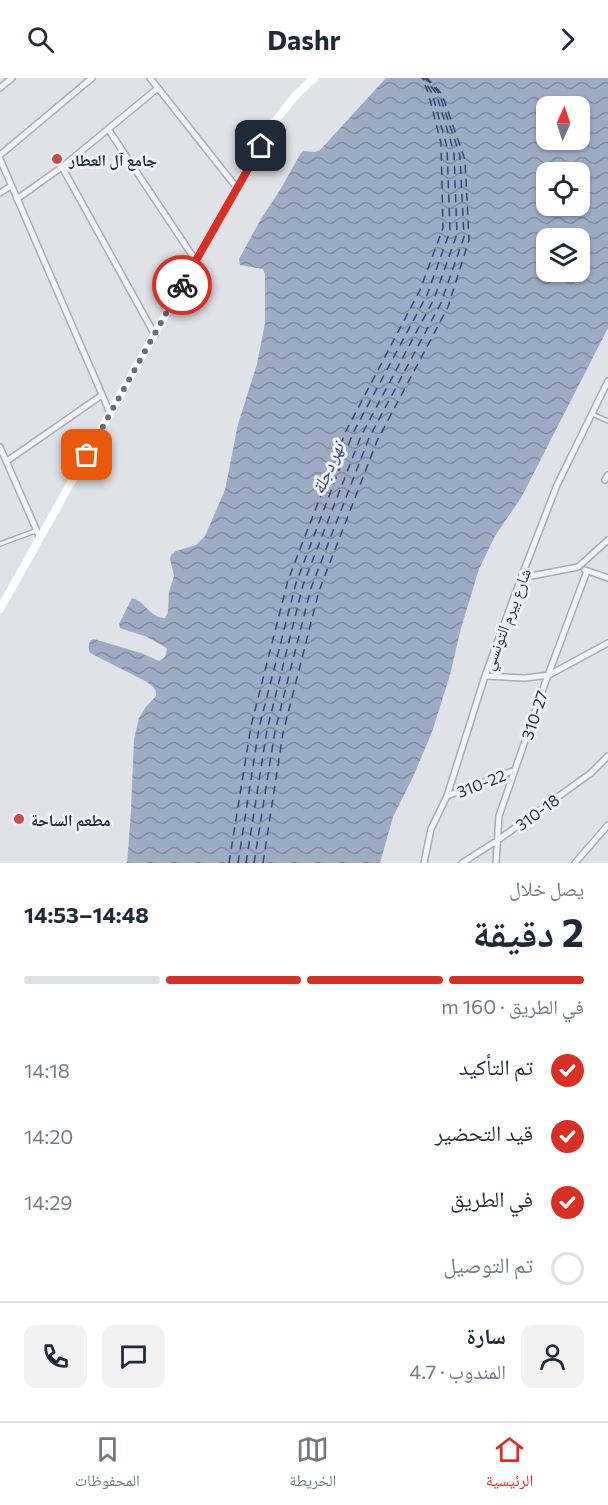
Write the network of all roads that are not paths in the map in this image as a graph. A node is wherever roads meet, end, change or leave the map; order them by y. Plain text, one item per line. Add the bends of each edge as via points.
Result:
1 (12, 78) edge
2 (92, 78) edge
3 (150, 78) edge
4 (314, 78) edge
5 (0, 88) edge
6 (158, 88) junction
7 (108, 129) junction
8 (0, 157) edge
9 (62, 167) junction
10 (11, 186) junction
11 (237, 188) junction
12 (0, 194) edge
13 (17, 199) junction
14 (196, 261) junction
15 (155, 335) junction
16 (608, 381) edge
17 (102, 395) junction
18 (110, 413) junction
19 (592, 414) junction
20 (608, 421) edge
21 (0, 447) edge
22 (7, 461) junction
23 (39, 534) junction
24 (608, 540) edge
25 (0, 544) edge
26 (578, 567) junction
27 (587, 571) junction
28 (521, 578) junction
29 (608, 578) edge
30 (2, 604) edge
31 (607, 646) edge
32 (549, 675) junction
33 (485, 676) junction
34 (608, 756) edge
35 (515, 770) junction
36 (447, 796) junction
37 (608, 825) edge
38 (498, 840) junction
39 (424, 863) edge
40 (462, 863) edge
41 (496, 863) edge
42 (575, 863) edge

1 - 5 street
2 - 8 street
3 - 6 street
4 - 11 street via 272,125
6 - 7 street
6 - 11 street
7 - 9 street
7 - 14 street
8 - 10 street
9 - 13 street
9 - 15 street
10 - 12 street
10 - 13 street
11 - 14 street
13 - 17 street
14 - 15 street
15 - 18 street
16 - 19 street, شارع بيرم التونسي
17 - 18 street
17 - 22 street
18 - 23 street
19 - 20 lane
19 - 28 street, شارع بيرم التونسي via 557,484
21 - 22 street
22 - 23 street
23 - 25 lane
23 - 30 street
24 - 26 street
26 - 27 street
26 - 28 street
27 - 29 street
27 - 32 street, 310-27
28 - 33 street, شارع بيرم التونسي
31 - 32 street
32 - 33 street
32 - 35 street, 310-27
33 - 36 street, شارع بيرم التونسي
34 - 38 street, 310-18
35 - 36 street, 310-22
35 - 38 street, 310-27 via 499,816
36 - 39 street, شارع بيرم التونسي via 431,830
37 - 42 street
38 - 40 street, 310-18
38 - 41 street, 310-27

